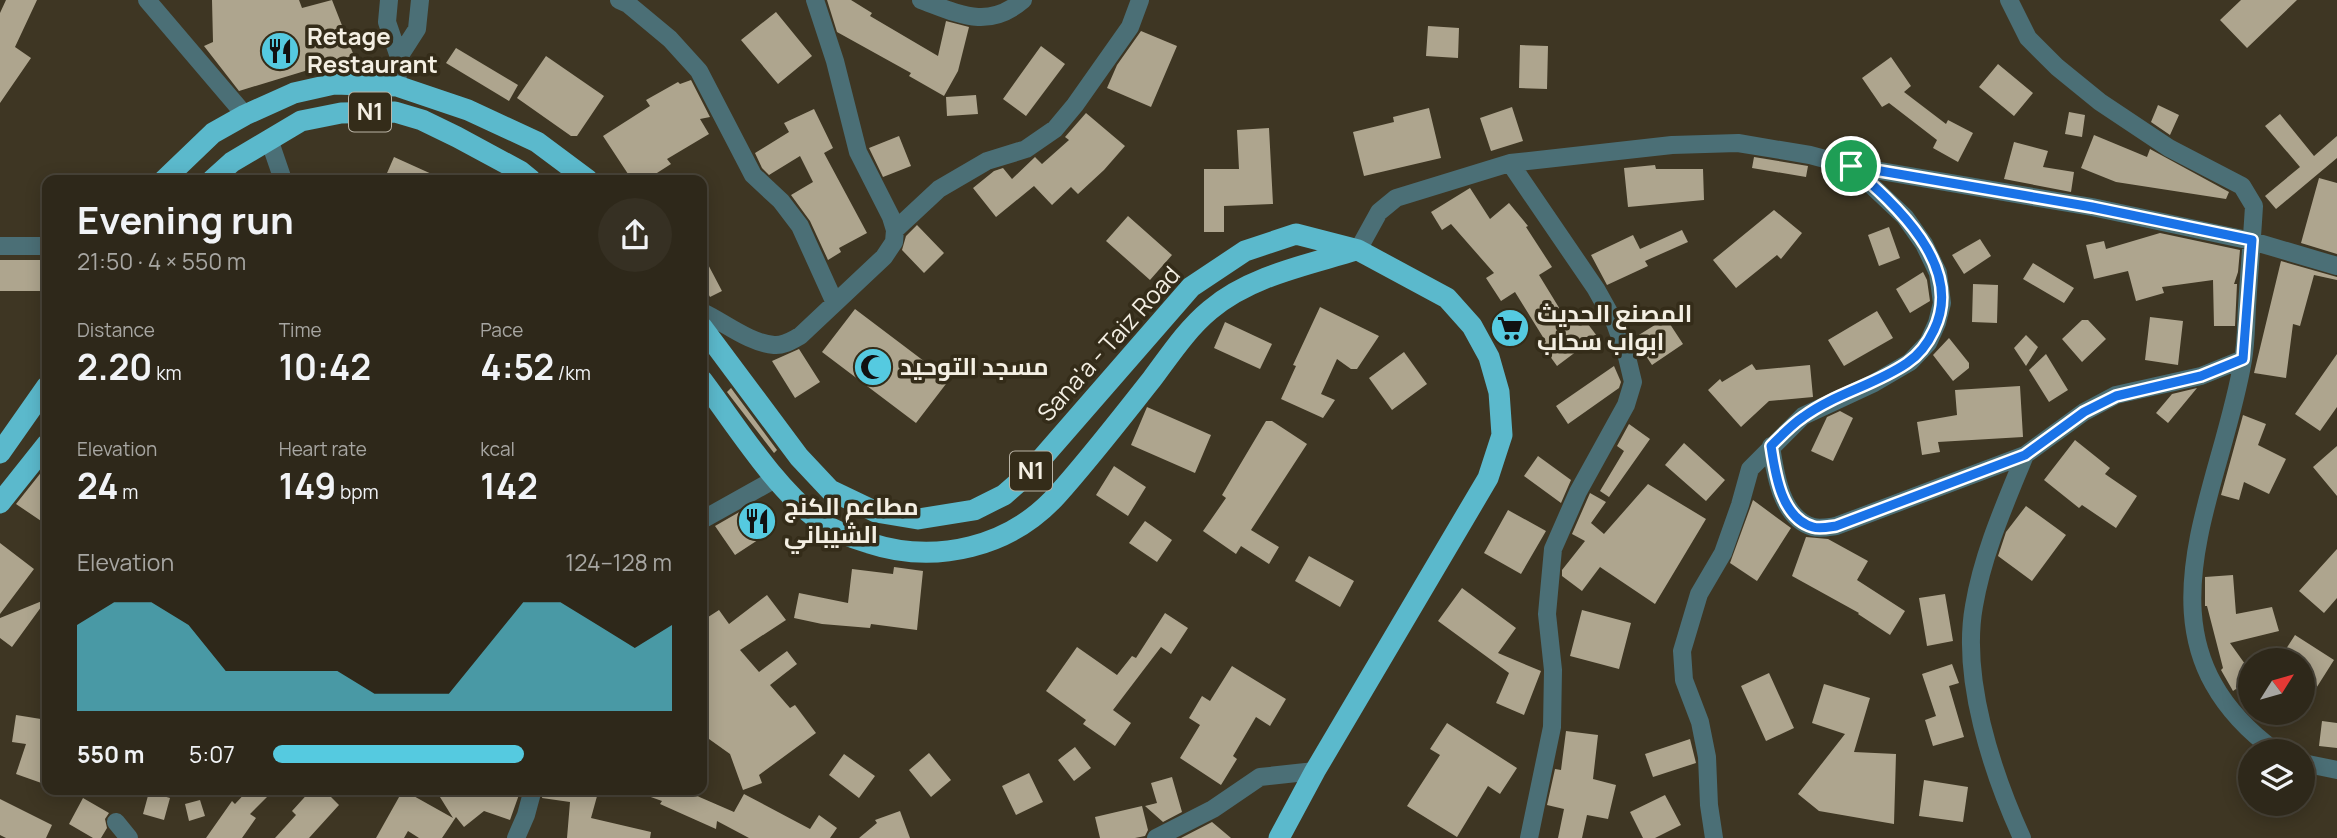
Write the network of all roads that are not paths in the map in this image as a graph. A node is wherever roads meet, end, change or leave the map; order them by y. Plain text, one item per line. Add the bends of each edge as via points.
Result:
1 (148, 0) edge
2 (388, 0) edge
3 (420, 0) edge
4 (619, 0) edge
5 (815, 0) edge
6 (921, 0) edge
7 (1023, 0) edge
8 (1140, 0) edge
9 (2009, 0) edge
10 (400, 57) junction
11 (397, 86) junction
12 (395, 112) junction
13 (245, 115) junction
14 (269, 139) junction
15 (1510, 163) junction
16 (1851, 166) junction
17 (169, 175) edge
18 (218, 175) edge
19 (281, 175) edge
20 (525, 175) edge
21 (581, 175) edge
22 (895, 230) junction
23 (2252, 240) junction
24 (0, 246) edge
25 (42, 246) edge
26 (1358, 250) junction
27 (2337, 266) edge
28 (834, 301) junction
29 (707, 315) edge
30 (707, 334) edge
31 (2243, 359) junction
32 (707, 387) edge
33 (42, 393) edge
34 (1771, 446) junction
35 (42, 450) edge
36 (0, 453) edge
37 (2025, 455) junction
38 (777, 478) junction
39 (0, 503) edge
40 (707, 517) edge
41 (2258, 739) edge
42 (2315, 765) edge
43 (2337, 770) edge
44 (1315, 771) junction
45 (531, 795) edge
46 (116, 822) dead end
47 (128, 838) edge
48 (516, 838) edge
49 (1156, 838) edge
50 (1279, 838) edge
51 (1529, 838) edge
52 (1714, 838) edge
53 (2022, 838) edge

1 - 13 street
2 - 10 street via 387,22
3 - 10 street via 417,29
4 - 28 street via 670,39 699,71 753,175 800,226
5 - 22 street via 858,152
6 - 7 street via 976,18 995,18
8 - 22 street via 1130,27 1055,129 1026,149 988,161 939,189
9 - 23 street via 2028,38 2100,102 2169,148 2242,186 2254,206
10 - 11 street
11 - 12 highway
11 - 13 highway, N1 via 334,84 293,93
11 - 21 highway, N1 via 468,110 537,142
12 - 14 highway, N1 via 341,113 301,121
12 - 20 highway, N1 via 422,120
13 - 17 highway, N1 via 213,132
14 - 18 highway, N1
14 - 19 street
15 - 16 street via 1672,145 1738,143
15 - 26 street via 1396,198 1379,212
15 - 51 street via 1596,289 1615,323 1633,382 1626,405 1553,549 1547,614 1553,670 1552,727
16 - 23 street
16 - 34 street via 1905,217 1924,244 1939,283 1942,303 1937,323 1928,343 1910,362 1803,416
22 - 28 street via 894,242 884,257
23 - 27 street
23 - 31 street
24 - 25 street
26 - 30 highway, Sana'a - Taiz Road / N1 via 1296,234 1245,251 1191,287 1029,473 1004,495 974,510 948,516 918,519 876,512 830,490 799,457
26 - 38 highway, N1 via 1253,282 1210,310 1056,496 1020,526 993,540 954,551 893,551 821,522
26 - 44 highway, Sana'a - Taiz Road / N1 via 1447,298 1472,326 1489,357 1499,393 1502,435 1488,478
28 - 29 street via 800,336 774,345
31 - 37 street via 2201,376 2116,396 2084,412
31 - 41 street via 2192,570 2192,610 2210,676 2227,705
32 - 38 highway, N1
33 - 36 highway
34 - 37 street via 1785,500 1799,520 1815,528 1836,526
34 - 52 street via 1750,469 1723,553 1699,594 1682,651 1684,680 1707,757
35 - 39 highway
37 - 53 street via 1981,574 1971,649 1973,681 1991,754 2003,797
38 - 40 street
42 - 43 street
44 - 49 street via 1260,777 1213,809
44 - 50 highway, Sana'a - Taiz Road / N1
45 - 48 street
46 - 47 street

